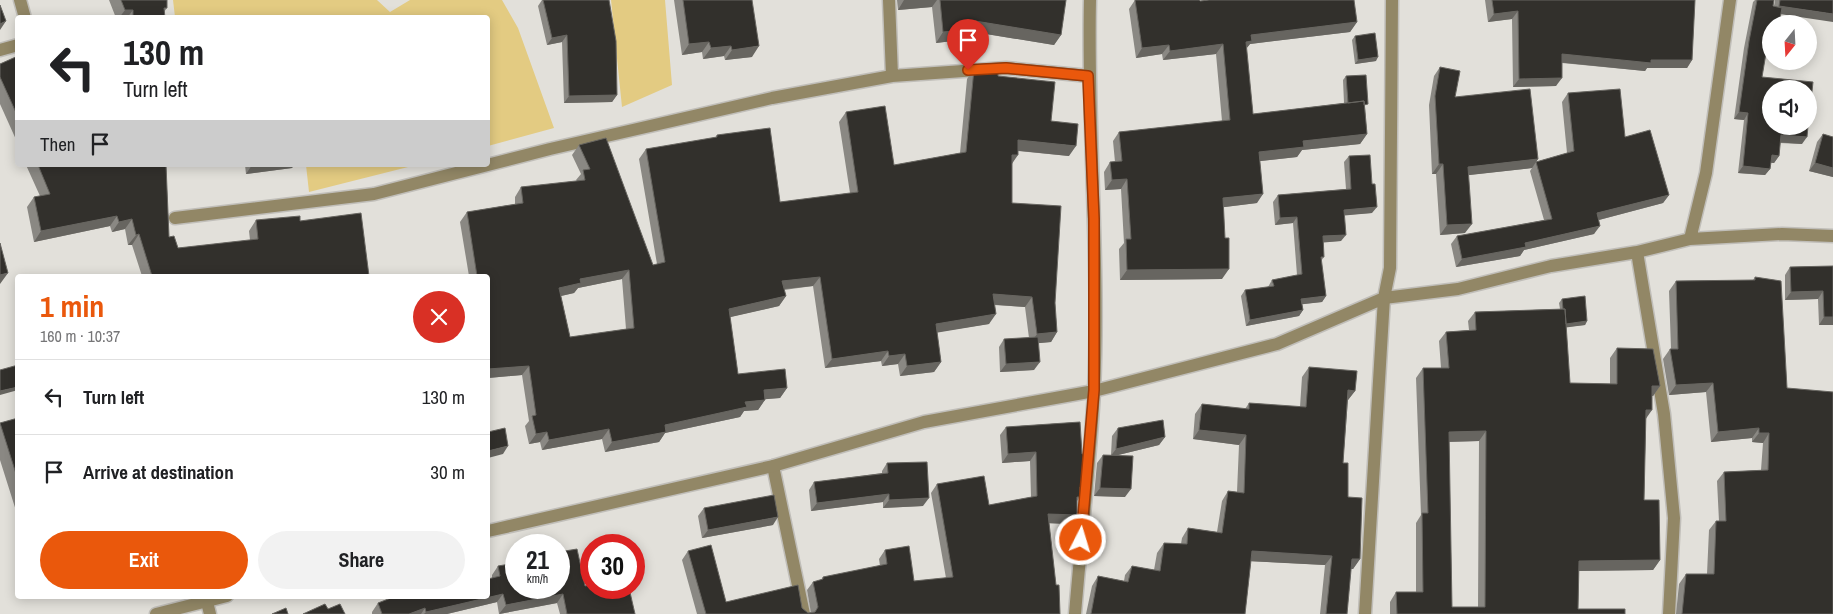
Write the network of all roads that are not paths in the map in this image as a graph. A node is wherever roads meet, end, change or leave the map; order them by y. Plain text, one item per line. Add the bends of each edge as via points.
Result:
1 (20, 0) edge
2 (889, 0) edge
3 (1090, 0) edge
4 (1392, 0) edge
5 (1730, 0) edge
6 (24, 15) edge
7 (15, 46) edge
8 (0, 50) edge
9 (892, 76) junction
10 (1088, 76) junction
11 (490, 165) edge
12 (483, 167) edge
13 (175, 218) dead end
14 (1833, 236) edge
15 (1690, 239) junction
16 (1637, 252) junction
17 (1384, 298) junction
18 (1094, 390) junction
19 (773, 466) junction
20 (490, 530) edge
21 (222, 599) edge
22 (209, 608) edge
23 (156, 614) edge
24 (804, 614) edge
25 (1075, 614) edge
26 (1365, 614) edge
27 (1669, 614) edge

1 - 6 street
2 - 9 street
3 - 10 street
4 - 17 street via 1390,268
5 - 15 street via 1706,173
7 - 8 street
9 - 10 street via 1006,68
9 - 11 street via 772,98
10 - 18 street via 1094,219
12 - 13 street via 374,194
14 - 15 street via 1782,234
15 - 16 street
16 - 17 street via 1551,266 1458,289
16 - 27 street via 1664,414 1674,518
17 - 18 street via 1277,344
17 - 26 street
18 - 19 street via 924,422
18 - 25 street
19 - 20 street
19 - 24 street
21 - 22 street
22 - 23 street

